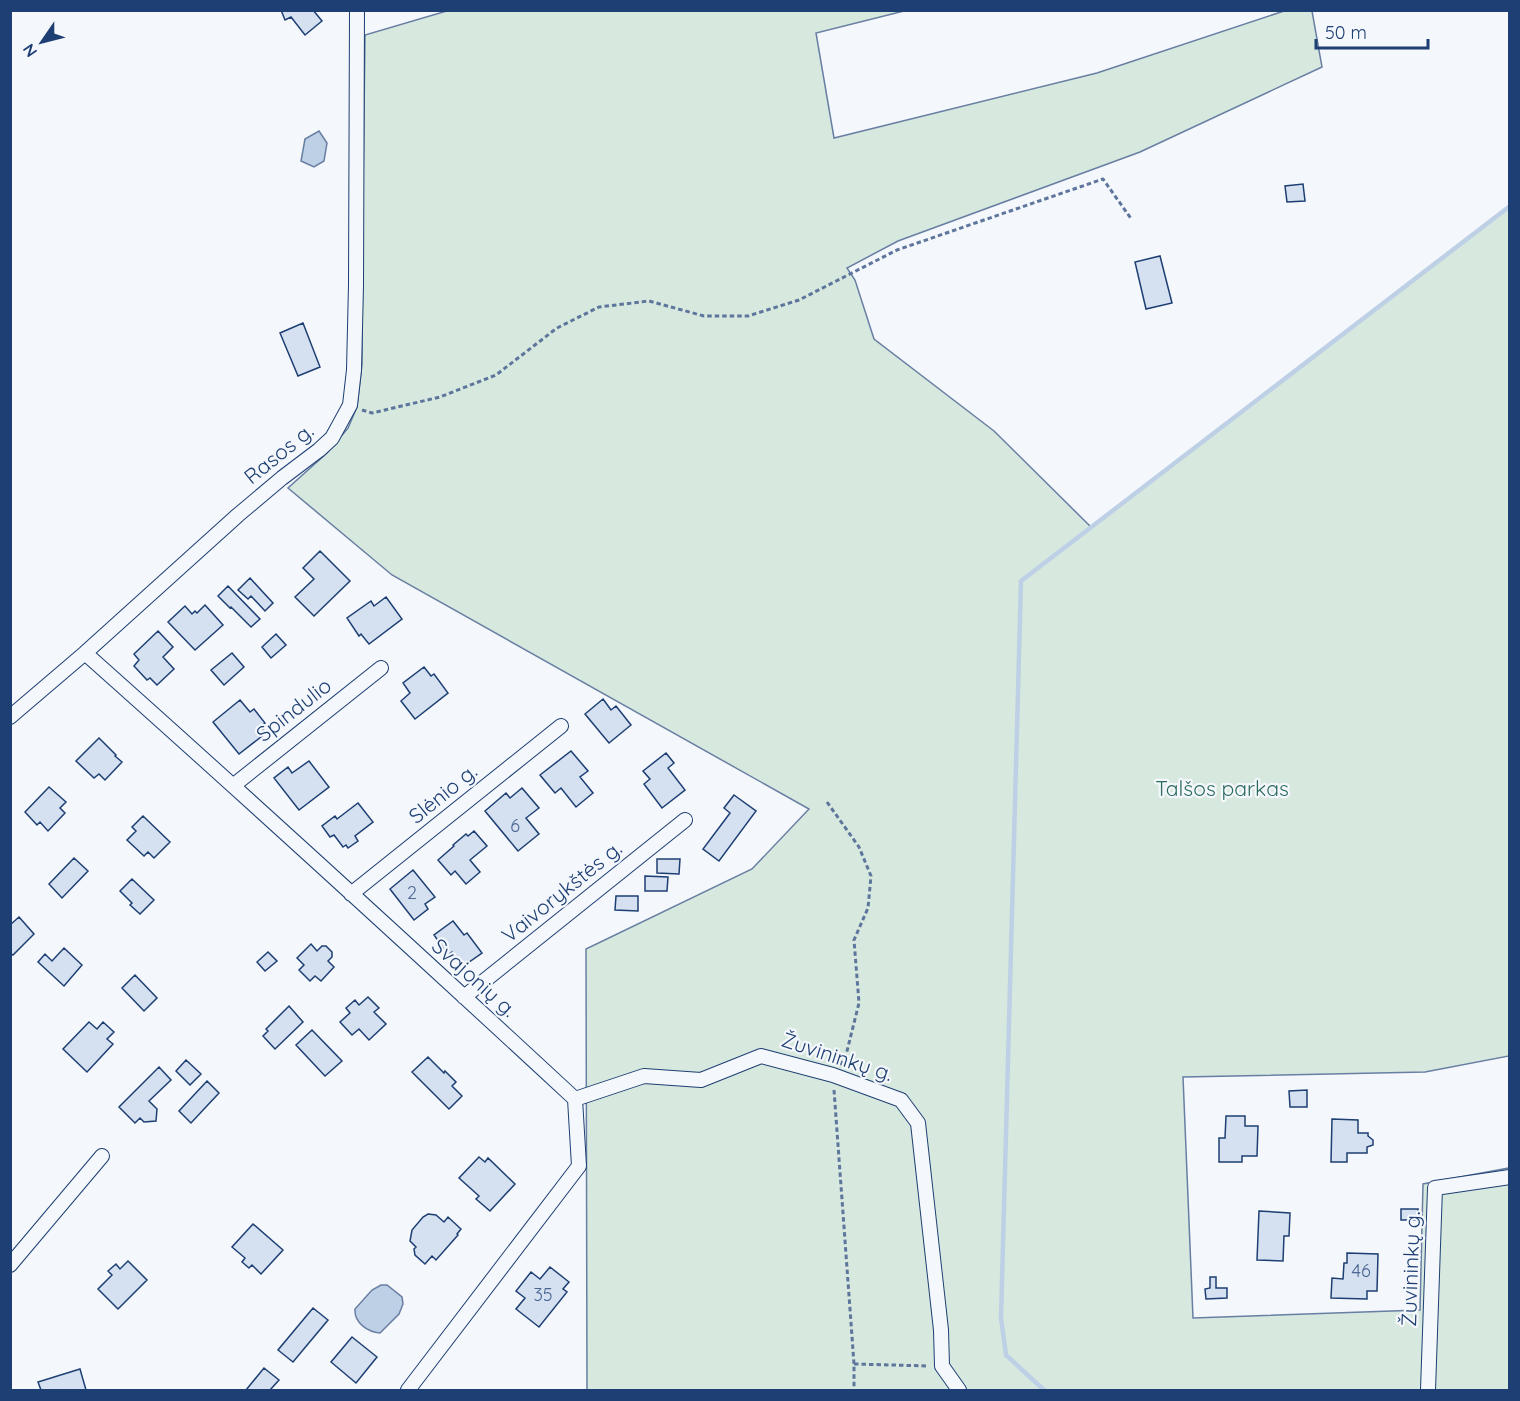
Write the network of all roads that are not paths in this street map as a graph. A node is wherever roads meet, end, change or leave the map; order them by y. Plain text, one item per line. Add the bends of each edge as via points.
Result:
1 (357, 10) edge
2 (85, 653) junction
3 (381, 668) dead end
4 (10, 717) edge
5 (561, 726) dead end
6 (234, 785) junction
7 (685, 820) dead end
8 (351, 894) junction
9 (464, 997) junction
10 (575, 1099) junction
11 (102, 1156) dead end
12 (1509, 1177) edge
13 (10, 1265) edge
14 (408, 1390) edge
15 (959, 1390) edge
16 (1428, 1390) edge

1 - 2 street, Rasos g. via 356,285 350,405 332,438 238,515
2 - 4 street, Rasos g.
2 - 6 street, Svajonių g.
3 - 6 street, Spindulio
5 - 8 street, Slėnio g.
6 - 8 street, Svajonių g.
7 - 9 street, Vaivorykštės g.
8 - 9 street, Svajonių g.
9 - 10 street, Svajonių g.
10 - 14 street via 579,1166
10 - 15 street, Žuvininkų g. via 644,1076 701,1080 761,1056 833,1075 901,1100 918,1123 942,1366
11 - 13 street
12 - 16 street, Žuvininkų g. via 1435,1188

